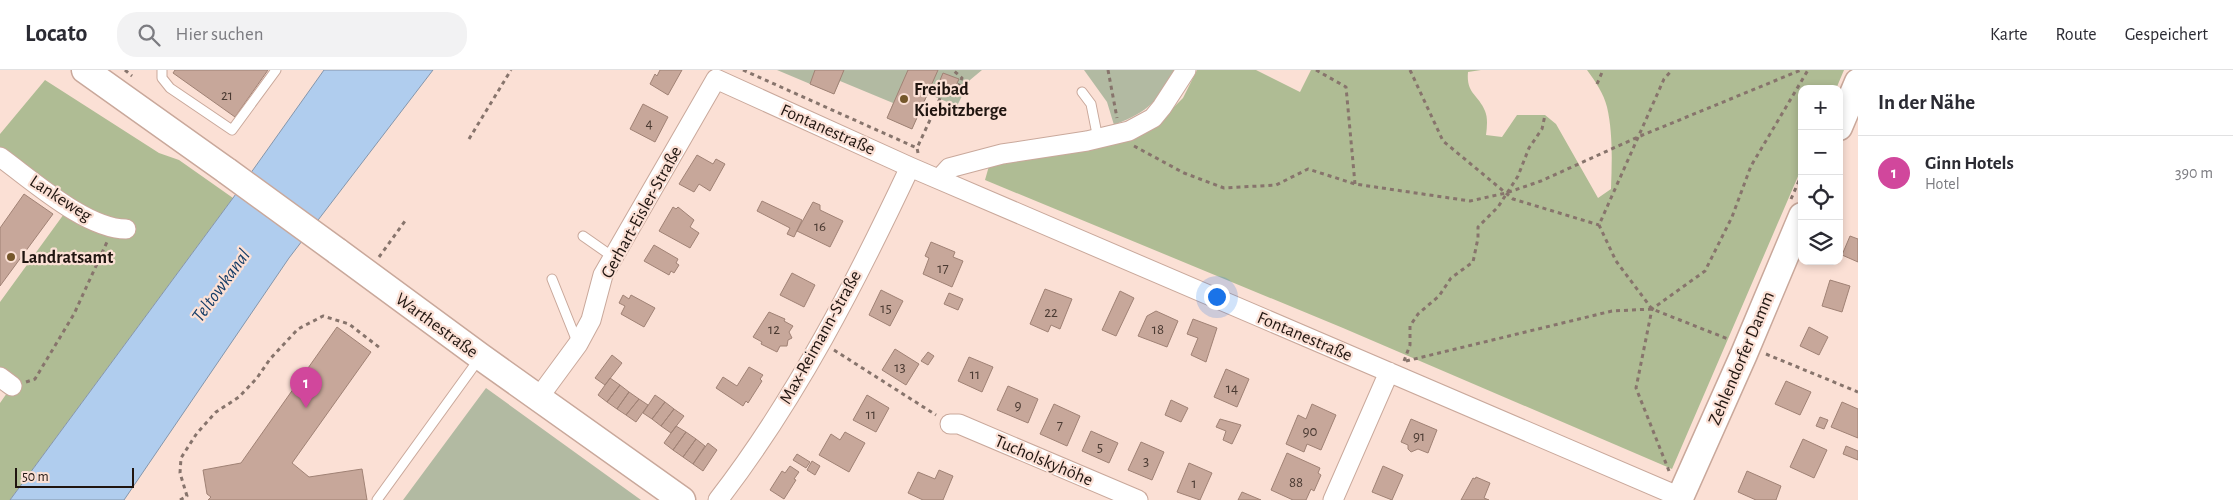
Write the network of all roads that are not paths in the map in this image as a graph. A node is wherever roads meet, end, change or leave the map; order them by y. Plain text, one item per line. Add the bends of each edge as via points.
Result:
1 (85, 70) edge
2 (162, 70) edge
3 (276, 70) edge
4 (1186, 70) edge
5 (717, 73) edge
6 (1858, 82) edge
7 (1082, 92) dead end
8 (1843, 118) edge
9 (1110, 132) junction
10 (0, 156) edge
11 (910, 167) junction
12 (940, 178) junction
13 (1800, 220) edge
14 (126, 228) road end
15 (583, 236) dead end
16 (613, 257) junction
17 (552, 279) dead end
18 (578, 344) junction
19 (481, 357) junction
20 (1389, 372) junction
21 (539, 397) junction
22 (950, 424) road end
23 (1676, 497) edge
24 (377, 500) edge
25 (682, 500) edge
26 (718, 500) edge
27 (1138, 500) edge
28 (1333, 500) edge

1 - 19 street, Warthestraße, bridge
2 - 3 lane via 162,78 170,88 232,130
4 - 9 street via 1152,118 1129,131
5 - 11 street, Fontanestraße
5 - 16 street, Gerhart-Eisler-Straße
6 - 8 street
7 - 9 lane
9 - 12 street via 949,168
10 - 14 street, Lankeweg via 89,218 112,228
11 - 12 street, Fontanestraße
11 - 26 street, Max-Reimann-Straße via 886,220 820,342 752,456
12 - 20 street, Fontanestraße
13 - 23 street, Zehlendorfer Damm via 1747,346
15 - 16 lane
16 - 18 street, Gerhart-Eisler-Straße via 603,275 591,320
17 - 18 lane
18 - 21 street, Gerhart-Eisler-Straße
19 - 21 street, Warthestraße
19 - 24 lane
20 - 23 street, Fontanestraße
20 - 28 street
21 - 25 street, Warthestraße
22 - 27 street, Tucholskyhöhe via 966,427

